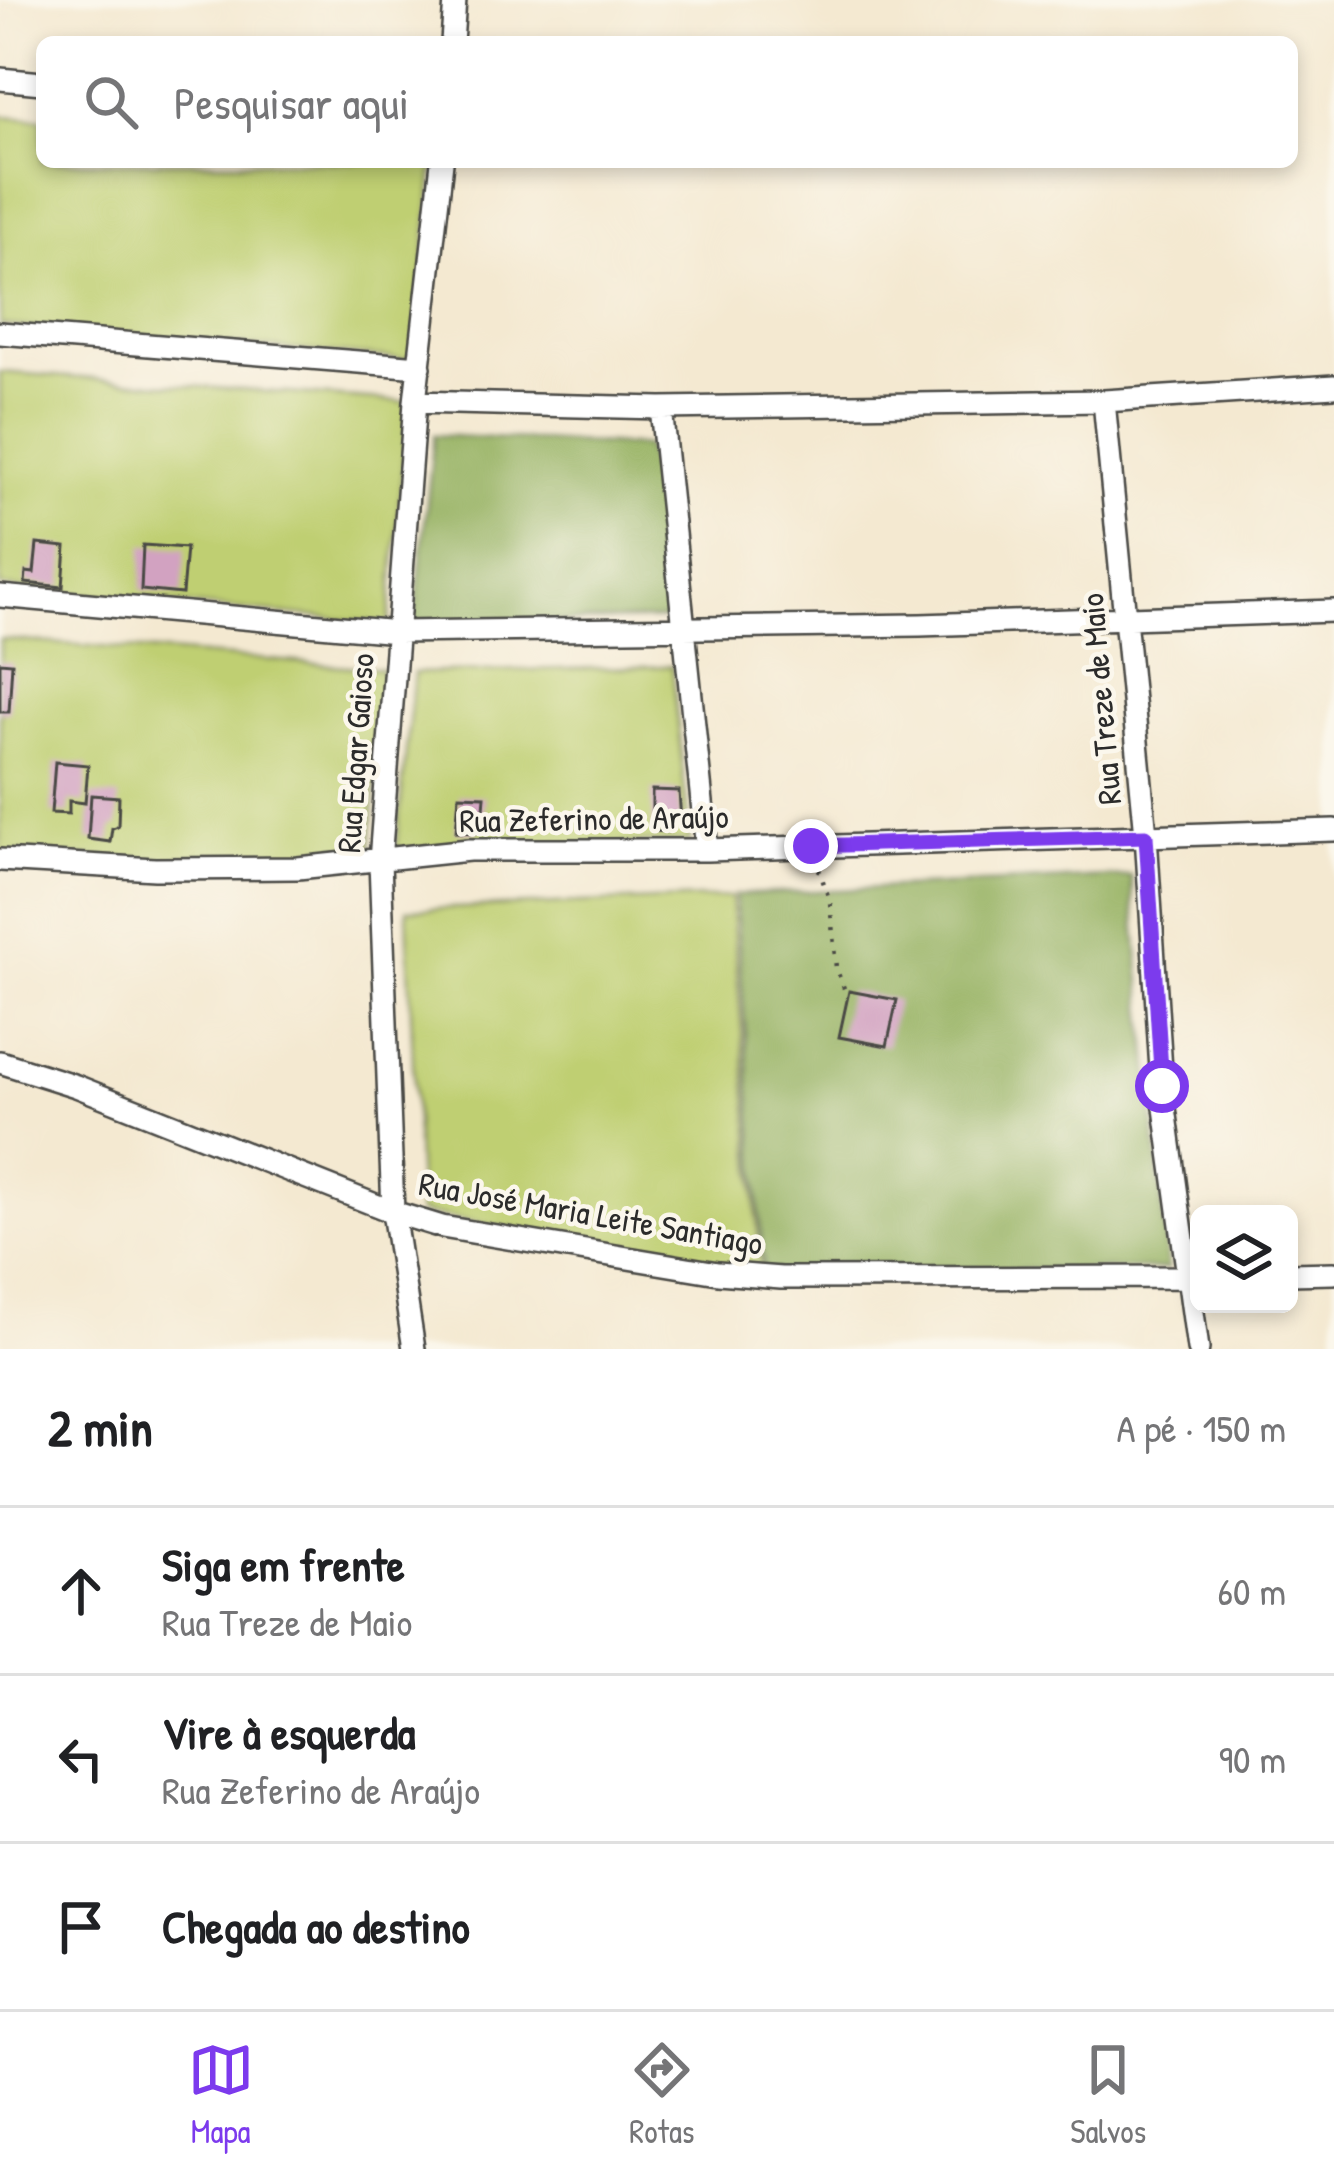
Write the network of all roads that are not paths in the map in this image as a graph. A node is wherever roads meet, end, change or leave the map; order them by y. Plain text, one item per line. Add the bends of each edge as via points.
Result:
1 (454, 0) edge
2 (452, 36) edge
3 (0, 79) edge
4 (36, 82) edge
5 (441, 168) edge
6 (0, 333) edge
7 (420, 367) junction
8 (1334, 386) edge
9 (1104, 401) junction
10 (415, 402) junction
11 (661, 408) junction
12 (0, 596) edge
13 (1334, 611) edge
14 (1126, 618) junction
15 (684, 627) junction
16 (397, 632) junction
17 (1334, 830) edge
18 (1146, 836) junction
19 (707, 850) junction
20 (0, 860) edge
21 (380, 861) junction
22 (0, 1062) edge
23 (393, 1212) junction
24 (1190, 1259) edge
25 (1298, 1274) edge
26 (1334, 1274) edge
27 (1190, 1277) edge
28 (1196, 1313) edge
29 (413, 1349) edge
30 (1198, 1349) edge

1 - 2 street
3 - 4 street
5 - 7 street, Rua Edgar Gaioso
6 - 7 street
7 - 10 street, Rua Edgar Gaioso
8 - 9 street
9 - 11 street
9 - 14 street, Rua Treze de Maio
10 - 11 street
10 - 16 street, Rua Edgar Gaioso
11 - 15 street
12 - 16 street
13 - 14 street
14 - 15 street
14 - 18 street, Rua Treze de Maio
15 - 16 street
15 - 19 street
16 - 21 street, Rua Edgar Gaioso
17 - 18 street, Rua Zeferino de Araújo
18 - 19 street, Rua Zeferino de Araújo
18 - 24 street, Rua Treze de Maio via 1162,1086
19 - 21 street, Rua Zeferino de Araújo via 469,850
20 - 21 street, Rua Zeferino de Araújo via 155,869
21 - 23 street, Rua Edgar Gaioso
22 - 23 street, Rua José Maria Leite Santiago
23 - 27 street, Rua José Maria Leite Santiago via 718,1273
23 - 29 street, Rua Edgar Gaioso
25 - 26 street
28 - 30 street, Rua Treze de Maio

